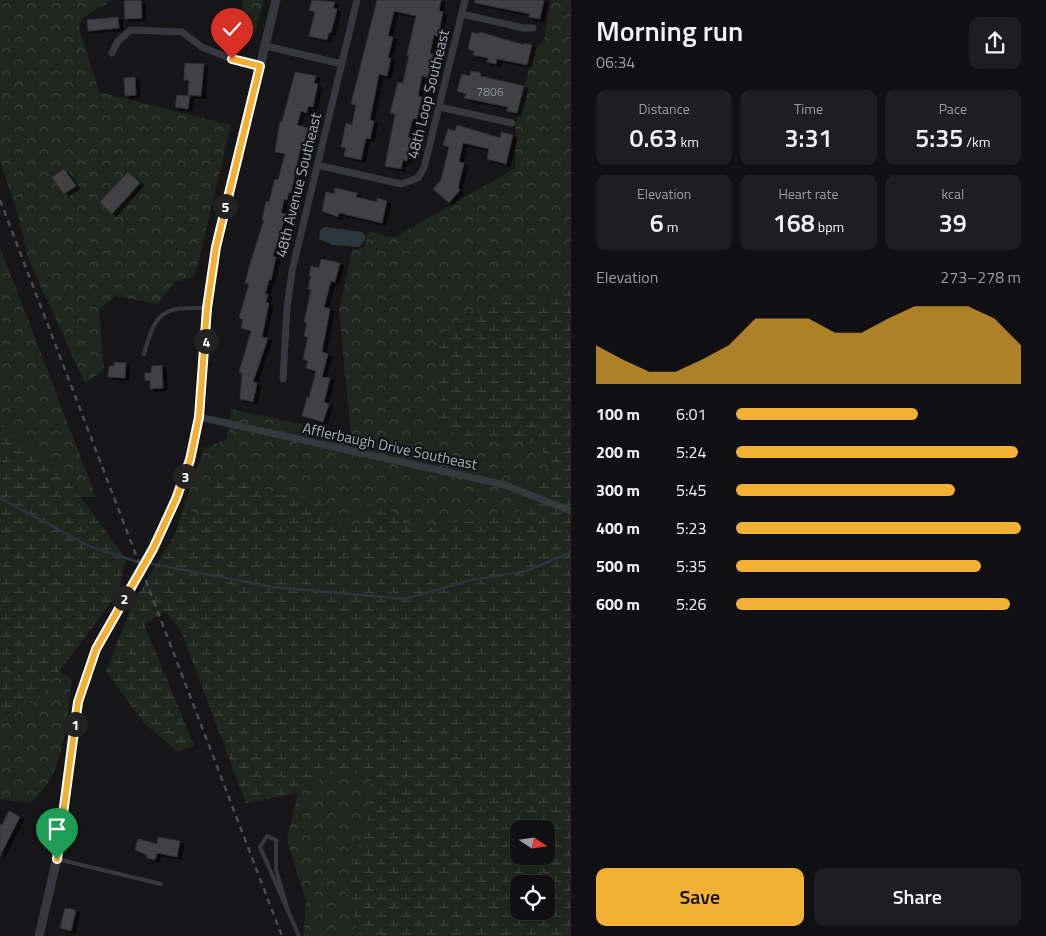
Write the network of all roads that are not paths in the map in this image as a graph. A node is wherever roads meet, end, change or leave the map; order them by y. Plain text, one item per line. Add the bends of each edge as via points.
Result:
1 (276, 0) edge
2 (357, 0) edge
3 (465, 0) edge
4 (462, 14) junction
5 (533, 28) dead end
6 (266, 46) junction
7 (112, 53) dead end
8 (342, 64) junction
9 (260, 66) junction
10 (439, 107) junction
11 (512, 122) dead end
12 (317, 165) junction
13 (207, 308) junction
14 (144, 354) dead end
15 (283, 379) dead end
16 (199, 417) junction
17 (571, 511) edge
18 (57, 859) junction
19 (161, 884) dead end
20 (287, 907) junction
21 (39, 936) edge
22 (299, 936) edge

1 - 6 street
2 - 8 street, 48th Avenue Southeast
3 - 4 street, 48th Loop Southeast
4 - 5 street
4 - 10 street, 48th Loop Southeast
6 - 8 street
6 - 9 street
7 - 9 street via 131,30 182,32 202,47
8 - 12 street, 48th Avenue Southeast
9 - 13 street via 216,247
10 - 11 street
10 - 12 street, 48th Loop Southeast via 424,168 413,182 401,184
12 - 15 street, 48th Avenue Southeast via 292,270 286,308
13 - 14 lane via 185,308 164,313 154,325
13 - 16 street
16 - 17 street, Afflerbaugh Drive Southeast via 506,485
16 - 18 street via 185,476 160,535 96,649 78,702
18 - 19 lane
18 - 21 street
20 - 20 lane via 260,847 267,836 276,840 276,870
20 - 22 lane

